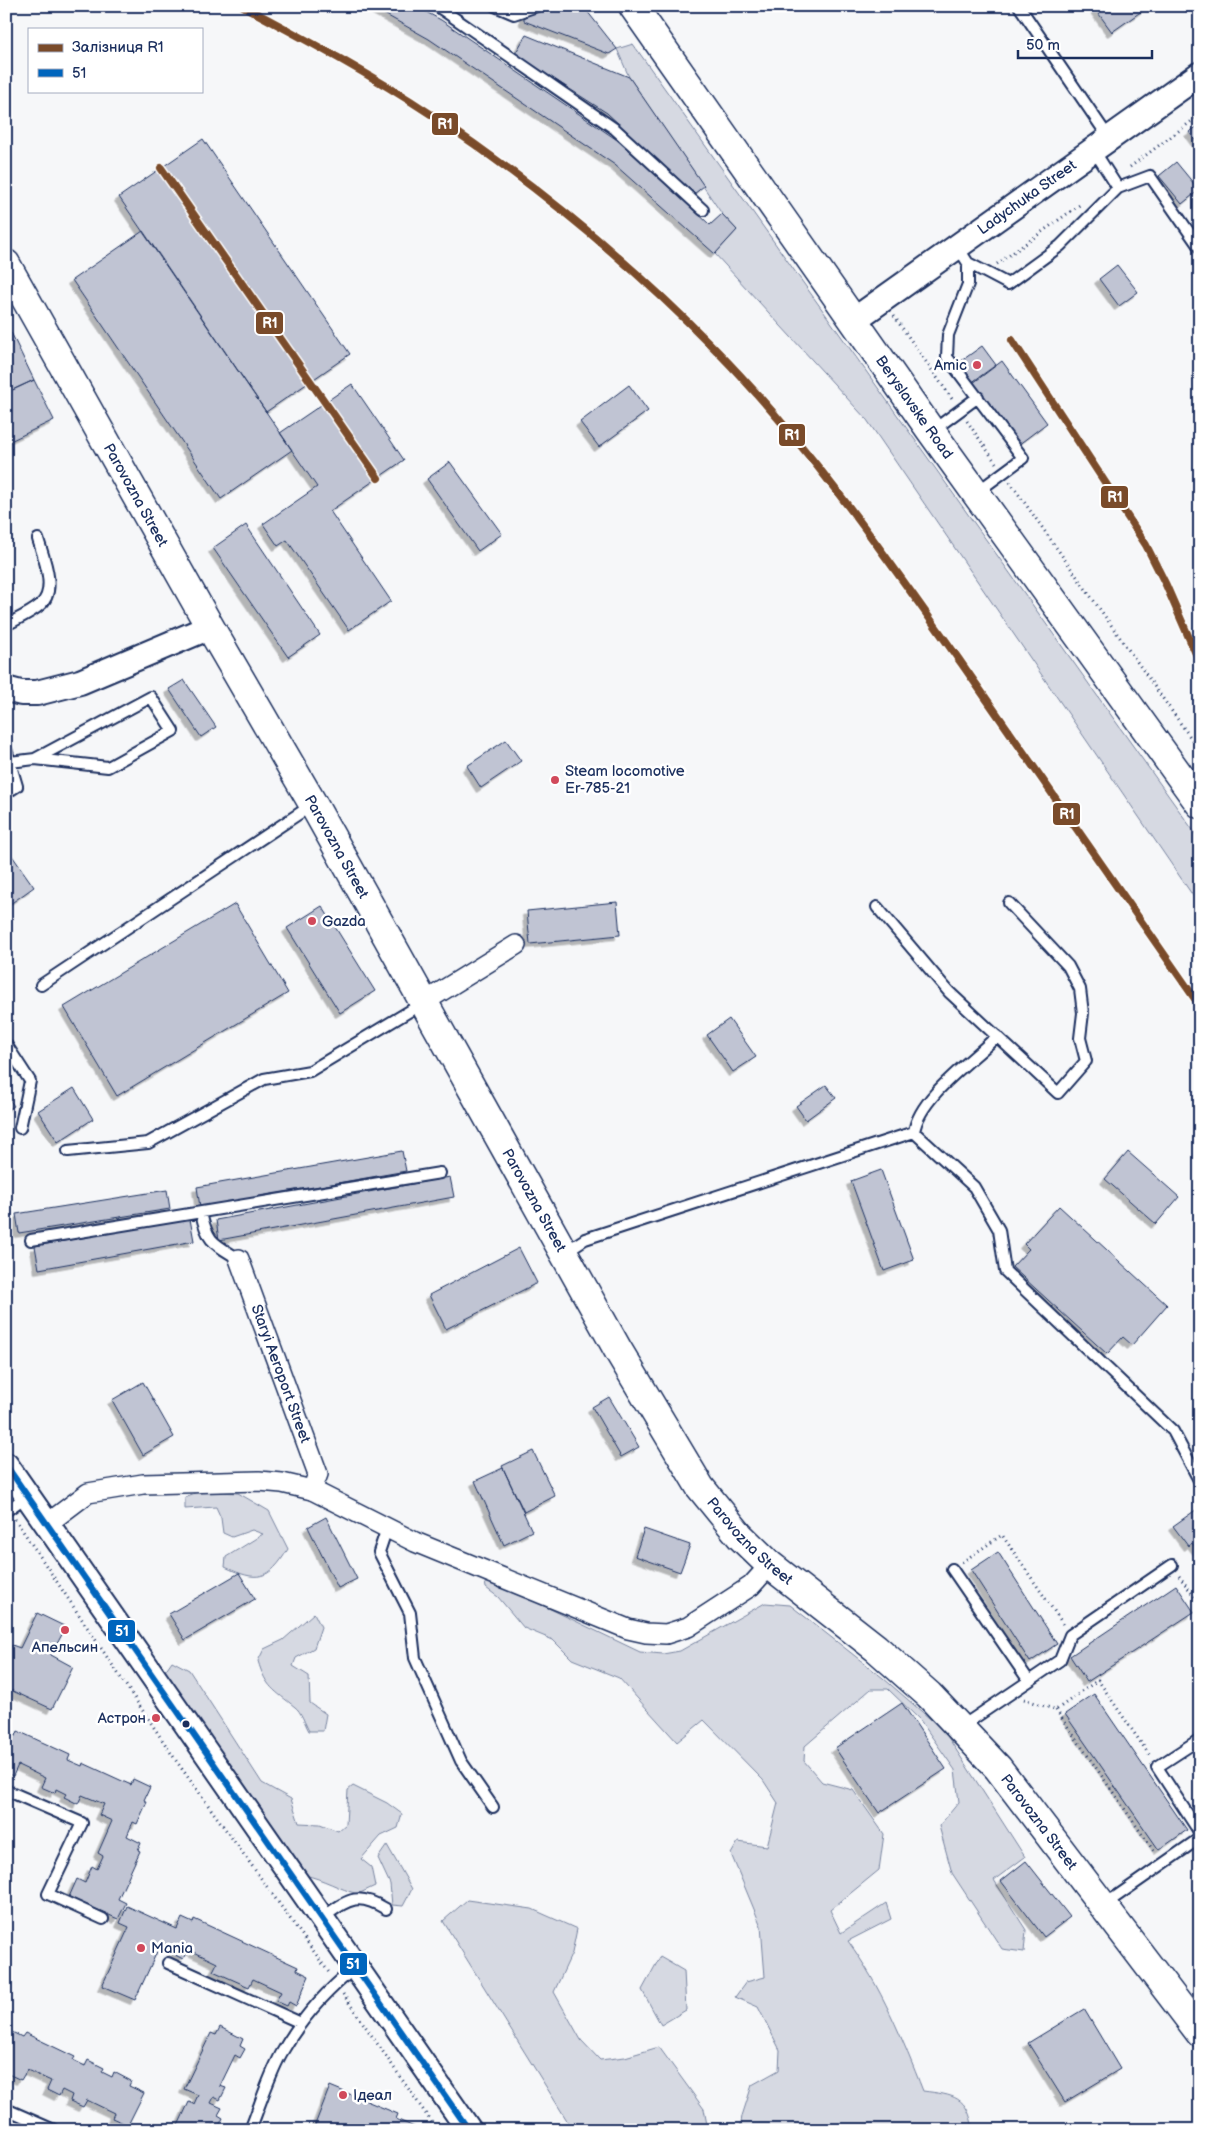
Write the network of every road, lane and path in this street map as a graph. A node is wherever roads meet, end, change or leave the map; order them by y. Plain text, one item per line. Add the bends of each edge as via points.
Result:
1 (438, 6) edge
2 (495, 6) edge
3 (537, 6) edge
4 (633, 6) edge
5 (1020, 6) edge
6 (1200, 74) edge
7 (1101, 143) junction
8 (1118, 188) junction
9 (703, 210) dead end
10 (1200, 248) edge
11 (962, 254) junction
12 (6, 264) edge
13 (882, 299) junction
14 (854, 320) junction
15 (978, 397) junction
16 (960, 410) junction
17 (931, 431) junction
18 (1003, 472) junction
19 (976, 492) junction
20 (38, 539) dead end
21 (6, 625) edge
22 (210, 627) junction
23 (6, 689) edge
24 (6, 749) edge
25 (1200, 751) edge
26 (35, 759) junction
27 (8, 763) edge
28 (6, 793) edge
29 (313, 804) junction
30 (1200, 804) edge
31 (1009, 903) dead end
32 (877, 907) dead end
33 (516, 944) dead end
34 (41, 985) dead end
35 (424, 1002) junction
36 (997, 1036) junction
37 (6, 1044) edge
38 (20, 1128) dead end
39 (914, 1132) junction
40 (68, 1151) dead end
41 (440, 1173) dead end
42 (201, 1213) junction
43 (31, 1240) dead end
44 (564, 1252) junction
45 (239, 1259) joint
46 (6, 1465) edge
47 (1200, 1482) edge
48 (312, 1490) junction
49 (14, 1505) edge
50 (47, 1524) junction
51 (387, 1528) junction
52 (770, 1565) junction
53 (1172, 1565) joint
54 (952, 1569) joint
55 (1200, 1604) edge
56 (1070, 1635) junction
57 (1029, 1682) junction
58 (1016, 1690) junction
59 (1056, 1710) junction
60 (960, 1727) junction
61 (1200, 1738) edge
62 (1157, 1767) junction
63 (1115, 1786) dead end
64 (1110, 1789) junction
65 (6, 1790) edge
66 (493, 1807) dead end
67 (1200, 1833) edge
68 (1200, 1838) edge
69 (1162, 1864) junction
70 (1103, 1905) junction
71 (386, 1910) dead end
72 (322, 1918) junction
73 (103, 1919) dead end
74 (168, 1963) dead end
75 (356, 1967) junction
76 (336, 1983) junction
77 (301, 2022) junction
78 (1200, 2033) edge
79 (6, 2109) edge
80 (54, 2130) edge
81 (250, 2130) edge
82 (437, 2130) edge
83 (469, 2130) edge

1 - 9 lane via 615,129
2 - 3 lane via 514,14
4 - 14 main road, Beryslavske Road
5 - 7 lane
6 - 7 street, Ladychuka Street
7 - 8 lane
7 - 11 street, Ladychuka Street
8 - 10 lane via 1150,176
8 - 11 lane via 1060,246 1008,284
11 - 13 street, Ladychuka Street
11 - 15 lane via 968,284 948,335 948,357
12 - 22 main road, Parovozna Street
13 - 14 street, Ladychuka Street
13 - 16 path
14 - 17 main road, Beryslavske Road
15 - 16 lane
15 - 18 lane via 1023,458
16 - 17 lane
16 - 18 path
17 - 19 main road, Beryslavske Road
18 - 19 lane
18 - 25 path
19 - 30 main road, Beryslavske Road
20 - 21 lane via 47,571 47,596 41,605
22 - 23 street via 80,682 37,693
22 - 29 main road, Parovozna Street
24 - 27 lane
26 - 26 lane via 108,767 173,731 151,697
26 - 27 lane
27 - 28 lane via 17,786
29 - 34 lane
29 - 35 main road, Parovozna Street
31 - 36 lane via 1068,966 1080,989 1083,1013 1080,1038 1086,1061 1058,1093
32 - 36 lane via 949,992
33 - 35 street
35 - 40 lane via 310,1071 264,1079 148,1143
35 - 44 main road, Parovozna Street
36 - 39 lane via 935,1095 916,1120
37 - 38 lane via 30,1081
39 - 44 lane via 585,1239
39 - 47 lane via 974,1186 999,1230 1005,1271 1173,1432
41 - 42 lane
42 - 43 lane
42 - 45 lane via 206,1235
44 - 52 main road, Parovozna Street via 700,1487 740,1536
45 - 48 street, Staryi Aeroport Street via 318,1474
46 - 49 street
48 - 50 street via 259,1481 143,1484 88,1493
48 - 51 street
49 - 50 street
49 - 76 path via 177,1762
50 - 72 street
51 - 52 street via 628,1629 646,1633 666,1634 688,1626 751,1586
51 - 66 lane via 379,1552 410,1613 415,1658 461,1761
52 - 60 main road, Parovozna Street via 876,1648 930,1695
53 - 55 path
53 - 56 lane
54 - 56 path via 1002,1535
54 - 57 lane
56 - 57 lane via 1060,1660
57 - 58 lane
58 - 59 path via 1026,1701
58 - 60 lane
59 - 62 path via 1098,1680
59 - 64 path
60 - 70 main road, Parovozna Street via 998,1768
61 - 62 lane
62 - 67 lane
63 - 64 path
64 - 69 path
65 - 73 lane via 82,1823 48,1894
68 - 69 lane
69 - 70 lane
70 - 78 main road, Parovozna Street
71 - 72 lane via 372,1900 349,1899
72 - 75 street
74 - 77 lane
75 - 76 lane
75 - 83 street
76 - 77 lane
76 - 82 path
77 - 81 lane via 280,2056
79 - 80 lane

